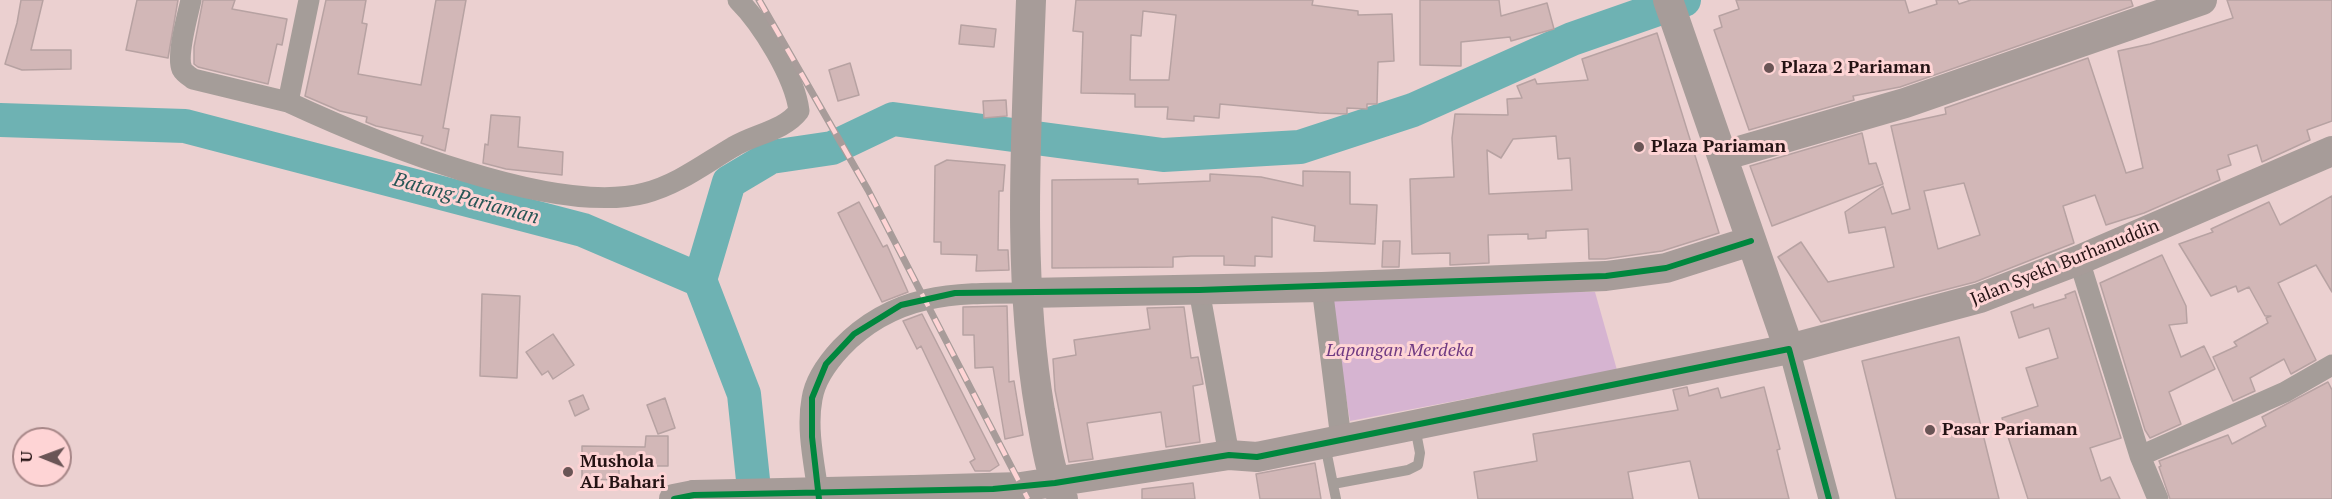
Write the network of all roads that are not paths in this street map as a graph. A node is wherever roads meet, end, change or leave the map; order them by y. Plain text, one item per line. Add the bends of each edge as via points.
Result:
1 (191, 0) edge
2 (309, 0) edge
3 (738, 0) edge
4 (1031, 0) edge
5 (1668, 0) edge
6 (2202, 0) edge
7 (288, 102) junction
8 (2332, 151) edge
9 (1722, 156) junction
10 (1751, 241) junction
11 (2079, 260) junction
12 (1322, 287) junction
13 (1199, 290) junction
14 (1027, 292) junction
15 (1789, 349) junction
16 (2332, 365) edge
17 (1415, 426) junction
18 (1333, 442) junction
19 (1229, 455) junction
20 (2140, 456) junction
21 (1333, 484) junction
22 (1059, 491) edge
23 (995, 494) edge
24 (684, 497) edge
25 (819, 499) edge
26 (1336, 499) edge
27 (1829, 499) edge
28 (2158, 499) edge

1 - 7 street via 182,70 193,79
2 - 7 street
3 - 7 street via 766,37 797,97 798,111 790,123 749,138 669,186 642,194 597,198 520,186 360,135
4 - 14 street
5 - 9 street
6 - 9 street via 1905,103
8 - 11 street, Jalan Syekh Burhanuddin
9 - 10 street
10 - 12 street via 1666,268 1606,276
10 - 15 street
11 - 15 street, Jalan Syekh Burhanuddin via 1980,298
11 - 20 street
12 - 13 street
12 - 18 street
13 - 14 street
13 - 19 street
14 - 22 street via 1036,386
14 - 25 street via 923,299 902,305 854,334 826,364 812,398
15 - 17 street, Jalan Syekh Burhanuddin
15 - 27 street
16 - 20 street via 2285,392
17 - 18 street, Jalan Syekh Burhanuddin
17 - 21 lane via 1418,465
18 - 19 street, Jalan Syekh Burhanuddin via 1257,457
18 - 21 lane
19 - 22 street, Jalan Syekh Burhanuddin
20 - 28 street
21 - 26 lane
22 - 23 street, Jalan Syekh Burhanuddin
23 - 24 street, Jalan Syekh Burhanuddin, bridge via 914,490

